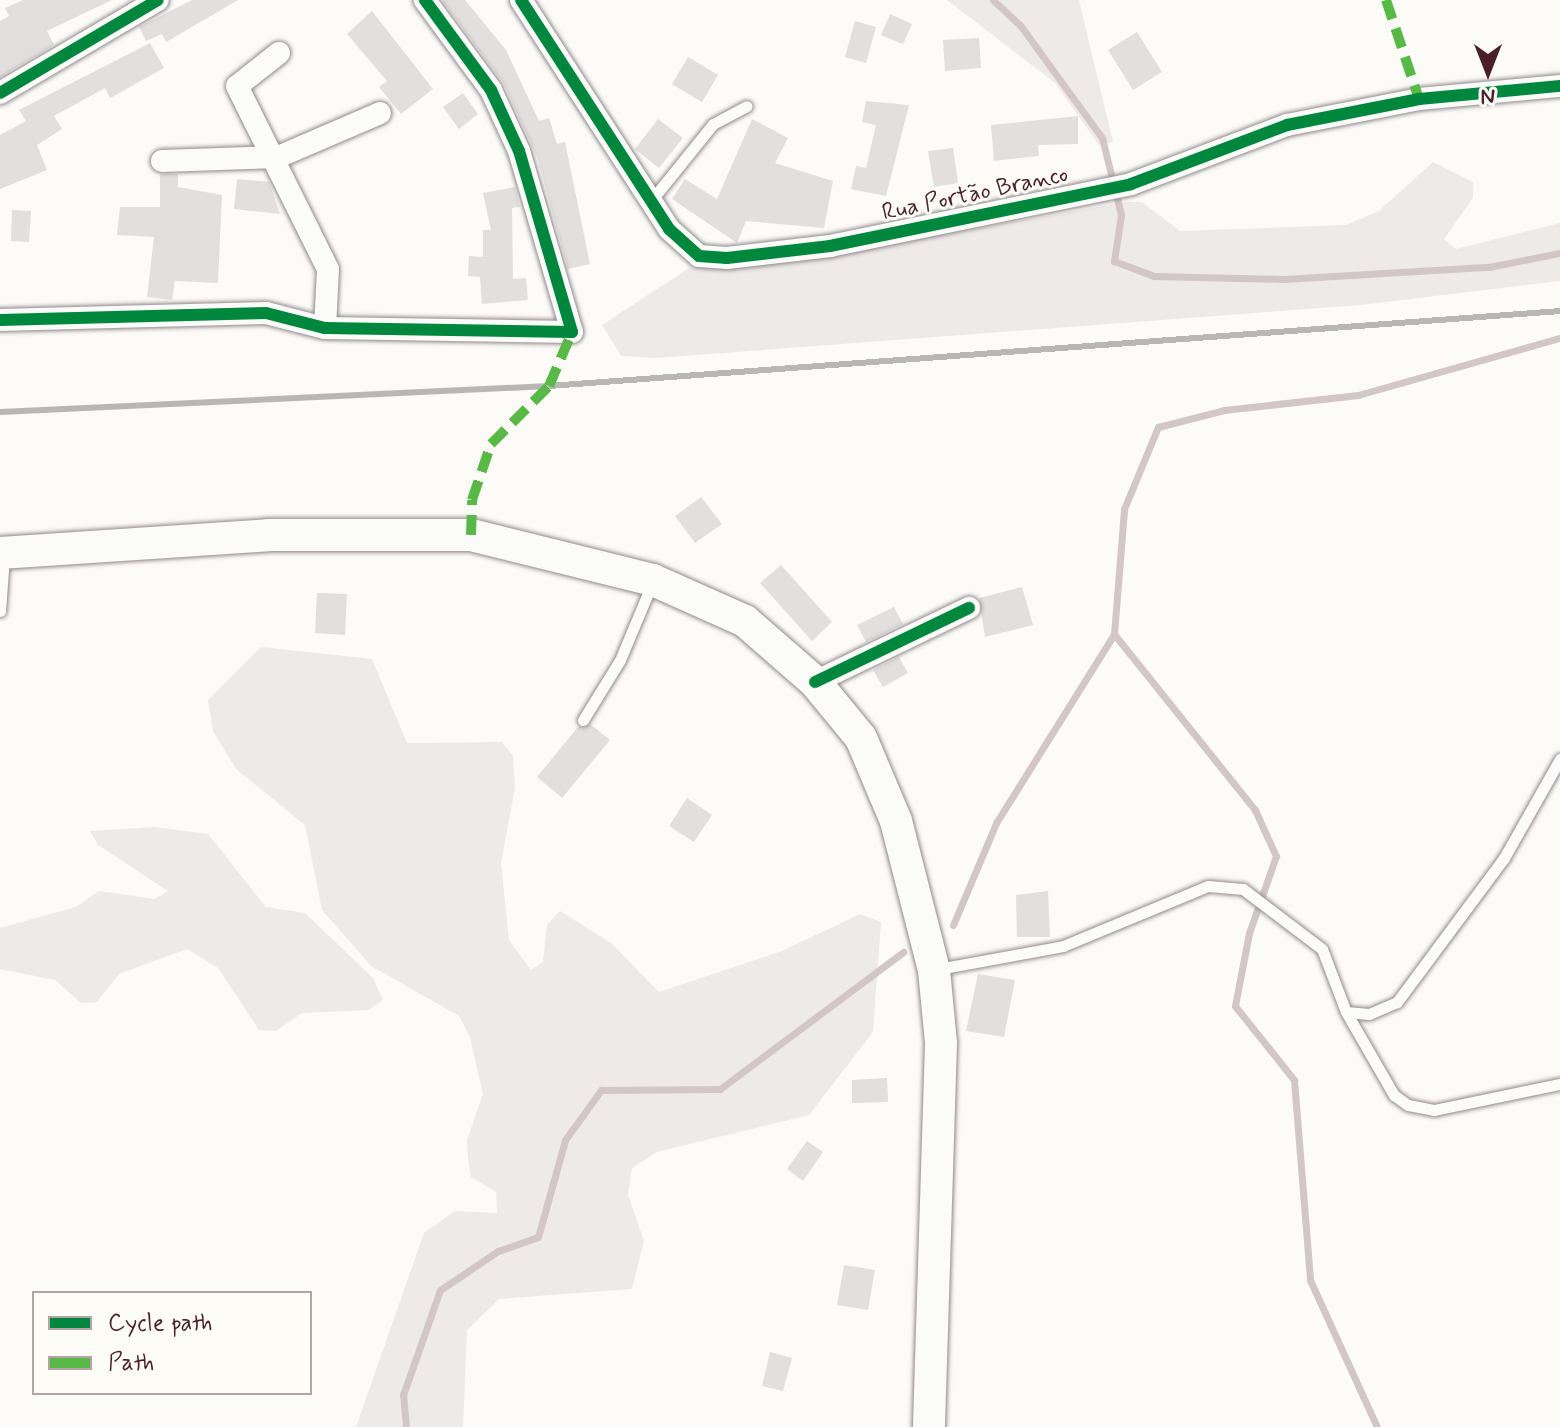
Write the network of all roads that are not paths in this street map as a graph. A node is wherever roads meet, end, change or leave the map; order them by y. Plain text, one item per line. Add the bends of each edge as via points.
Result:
1 (158, 0) edge
2 (425, 0) edge
3 (521, 0) edge
4 (279, 53) dead end
5 (1560, 86) edge
6 (0, 93) edge
7 (747, 106) dead end
8 (380, 113) dead end
9 (278, 157) junction
10 (162, 161) dead end
11 (650, 203) junction
12 (0, 320) edge
13 (325, 328) junction
14 (2, 553) edge
15 (653, 580) junction
16 (969, 608) dead end
17 (0, 611) edge
18 (815, 682) junction
19 (583, 720) dead end
20 (1560, 759) edge
21 (934, 970) junction
22 (1346, 1012) junction
23 (1560, 1084) edge
24 (929, 1427) edge

1 - 6 street
2 - 13 street via 491,90 519,151 572,332
3 - 11 street, Rua Portão Branco
4 - 9 street via 237,86
5 - 11 street, Rua Portão Branco via 1419,99 1287,125 1131,184 830,246 699,256
7 - 11 lane via 713,124
8 - 9 street
9 - 10 street
9 - 13 street via 328,269
12 - 13 street via 266,313
14 - 15 main road via 268,535 471,535
14 - 17 lane
15 - 18 main road via 745,621
15 - 19 lane via 620,660
16 - 18 street
18 - 21 main road via 861,738 896,821
20 - 22 lane via 1504,858 1397,1002 1369,1014
21 - 22 lane via 1063,946 1208,886 1243,889 1322,949
21 - 24 main road via 941,1043
22 - 23 lane via 1394,1095 1408,1105 1434,1110

